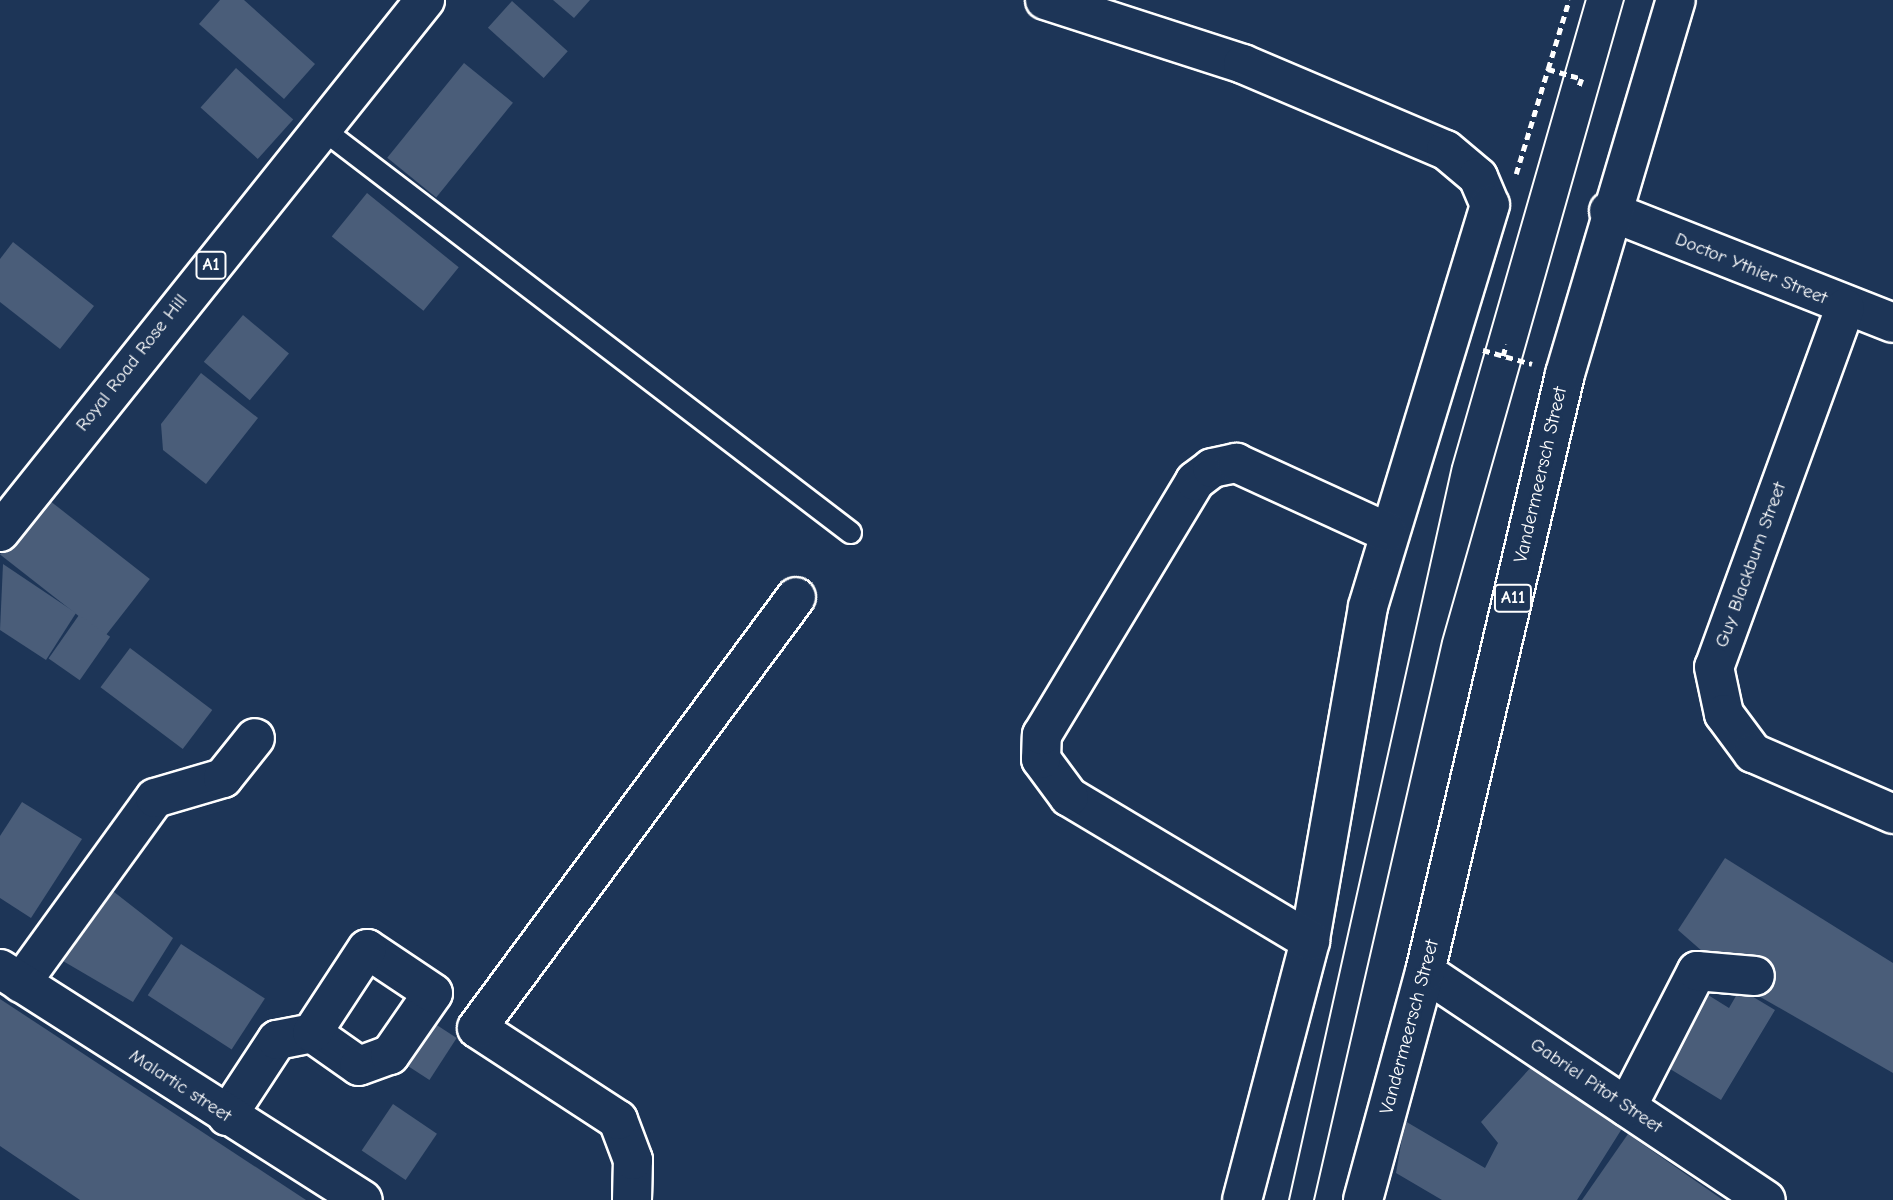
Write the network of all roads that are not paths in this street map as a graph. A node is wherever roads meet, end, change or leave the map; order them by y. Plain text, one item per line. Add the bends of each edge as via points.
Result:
1 (425, 0) edge
2 (1045, 0) edge
3 (1676, 0) edge
4 (320, 127) junction
5 (1609, 211) junction
6 (1844, 308) junction
7 (1893, 323) edge
8 (0, 532) edge
9 (850, 532) dead end
10 (1387, 532) junction
11 (796, 597) dead end
12 (255, 738) dead end
13 (1893, 814) edge
14 (1310, 941) junction
15 (1425, 972) junction
16 (11, 976) edge
17 (1755, 976) dead end
18 (433, 993) junction
19 (477, 1028) junction
20 (312, 1033) junction
21 (1627, 1107) junction
22 (227, 1116) junction
23 (363, 1200) edge
24 (632, 1200) edge
25 (1242, 1200) edge
26 (1363, 1200) edge
27 (1766, 1200) edge

1 - 4 street, Royal Road Rose Hill / A1
2 - 10 street via 1243,64 1446,150 1478,177 1490,205
3 - 5 street, Vandermeersch Street / A11
4 - 8 street, Royal Road Rose Hill / A1
4 - 9 lane
5 - 6 street, Doctor Ythier Street
5 - 15 street, Vandermeersch Street / A11 via 1565,374
6 - 7 street, Doctor Ythier Street
6 - 13 street, Guy Blackburn Street via 1714,667 1724,714 1753,753
10 - 14 street
10 - 14 street via 1236,463 1212,468 1195,481 1042,735 1041,759 1069,797
11 - 19 street
12 - 16 street via 223,778 155,798
14 - 25 street
15 - 21 street, Gabriel Pitot Street
15 - 26 street, Vandermeersch Street / A11
16 - 22 street, Malartic street
17 - 21 street via 1697,971
18 - 19 street
18 - 20 street via 390,1055 359,1066
18 - 20 street via 367,950
19 - 24 street via 618,1120 632,1160
20 - 22 street via 277,1040
21 - 27 street, Gabriel Pitot Street
22 - 23 street, Malartic street

